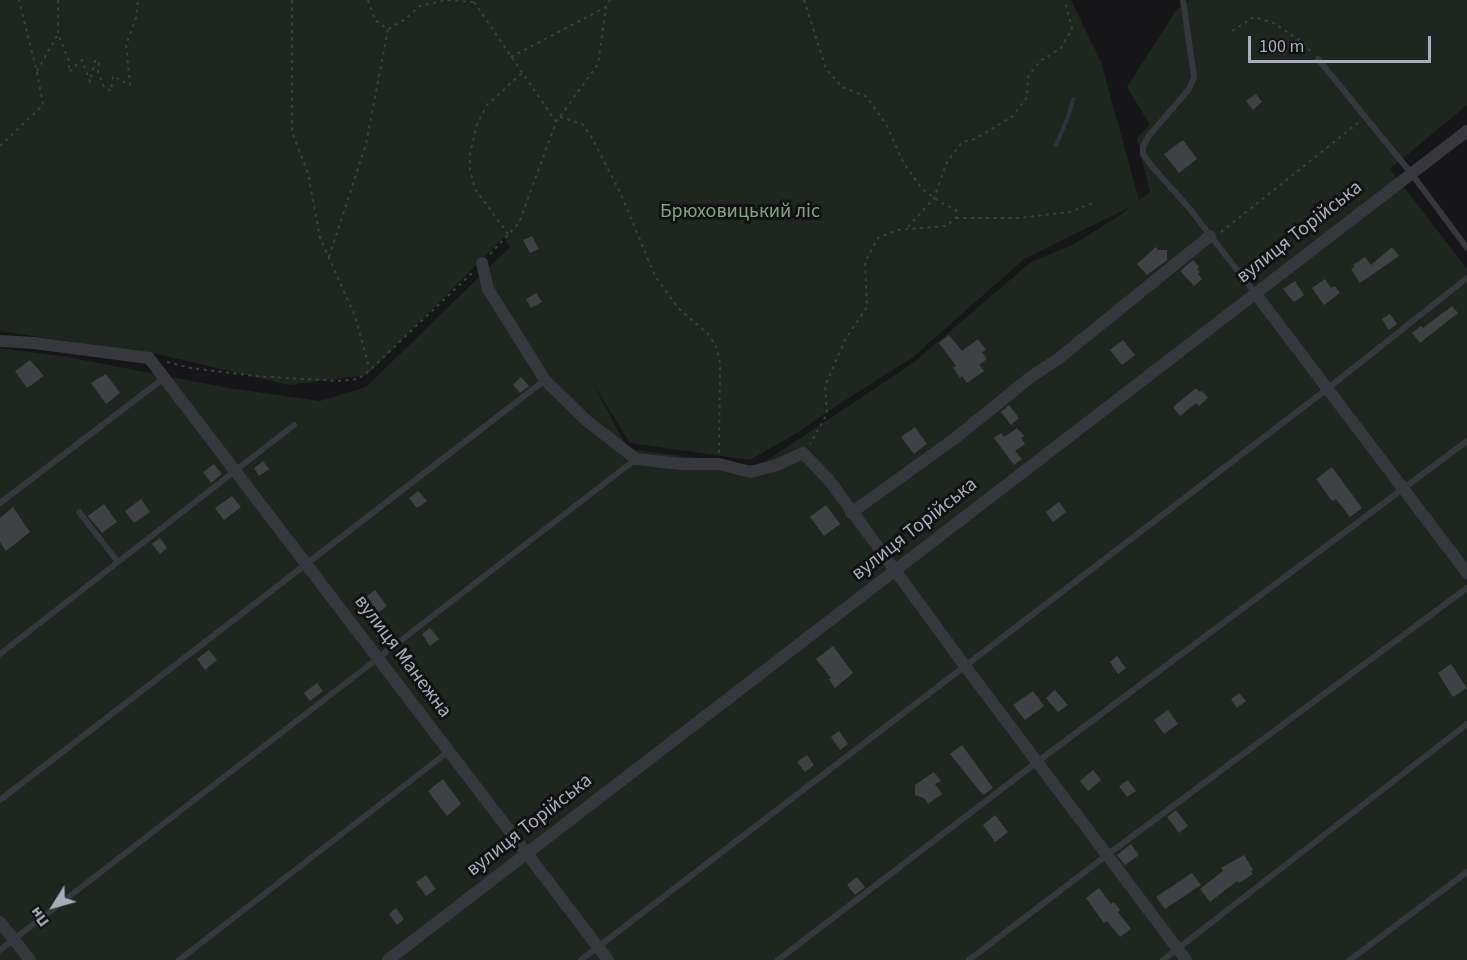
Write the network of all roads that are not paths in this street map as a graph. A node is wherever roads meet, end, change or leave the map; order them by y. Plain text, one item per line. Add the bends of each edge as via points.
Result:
1 (1183, 0) edge
2 (1318, 59) road end
3 (1467, 131) edge
4 (1411, 173) junction
5 (1211, 238) junction
6 (1467, 249) edge
7 (482, 263) road end
8 (1467, 278) edge
9 (1255, 293) junction
10 (0, 341) edge
11 (165, 378) junction
12 (545, 380) junction
13 (1327, 389) junction
14 (294, 424) dead end
15 (1467, 441) edge
16 (636, 459) junction
17 (235, 470) junction
18 (1403, 489) junction
19 (0, 503) edge
20 (79, 512) dead end
21 (851, 513) junction
22 (118, 562) junction
23 (307, 564) junction
24 (895, 570) junction
25 (1467, 573) edge
26 (1467, 588) edge
27 (0, 654) edge
28 (378, 658) junction
29 (965, 666) junction
30 (1467, 724) edge
31 (449, 751) junction
32 (1037, 762) junction
33 (0, 800) edge
34 (527, 853) junction
35 (1107, 855) junction
36 (1467, 872) edge
37 (0, 922) edge
38 (14, 940) junction
39 (598, 946) junction
40 (1177, 949) junction
41 (0, 950) edge
42 (30, 960) edge
43 (179, 960) edge
44 (388, 960) edge
45 (580, 960) edge
46 (608, 960) edge
47 (778, 960) edge
48 (969, 960) edge
49 (1163, 960) edge
50 (1186, 960) edge
51 (1350, 960) edge

1 - 5 lane via 1194,77 1148,137 1143,150 1148,162
2 - 4 lane
3 - 4 street, вулиця Торійська
4 - 6 lane
4 - 9 street, вулиця Торійська
5 - 9 lane
5 - 21 street via 954,439
7 - 12 street via 488,289
8 - 13 lane
9 - 13 street
9 - 24 street, вулиця Торійська
10 - 11 street, вулиця Манежна via 149,358
11 - 17 street, вулиця Манежна
11 - 19 lane
12 - 16 street via 587,421
12 - 23 lane
13 - 18 street
13 - 29 lane
14 - 17 lane
15 - 18 lane
16 - 21 street via 719,464 750,472 803,453 829,480
16 - 28 lane
17 - 22 lane
17 - 23 street, вулиця Манежна
18 - 25 street
18 - 32 lane
20 - 22 lane
21 - 24 street
22 - 27 lane
23 - 28 street, вулиця Манежна
23 - 33 lane
24 - 29 street
24 - 34 street, вулиця Торійська
26 - 35 lane
28 - 31 street, вулиця Манежна
28 - 38 lane
29 - 32 street
29 - 39 lane
30 - 40 lane
31 - 34 street, вулиця Манежна
31 - 43 lane
32 - 35 street
32 - 47 lane
34 - 39 street, вулиця Манежна
34 - 44 street, вулиця Торійська
35 - 40 street
35 - 48 lane
36 - 51 lane
37 - 38 street
38 - 41 lane
38 - 42 street
39 - 45 lane
39 - 46 street, вулиця Манежна
40 - 49 lane
40 - 50 street

